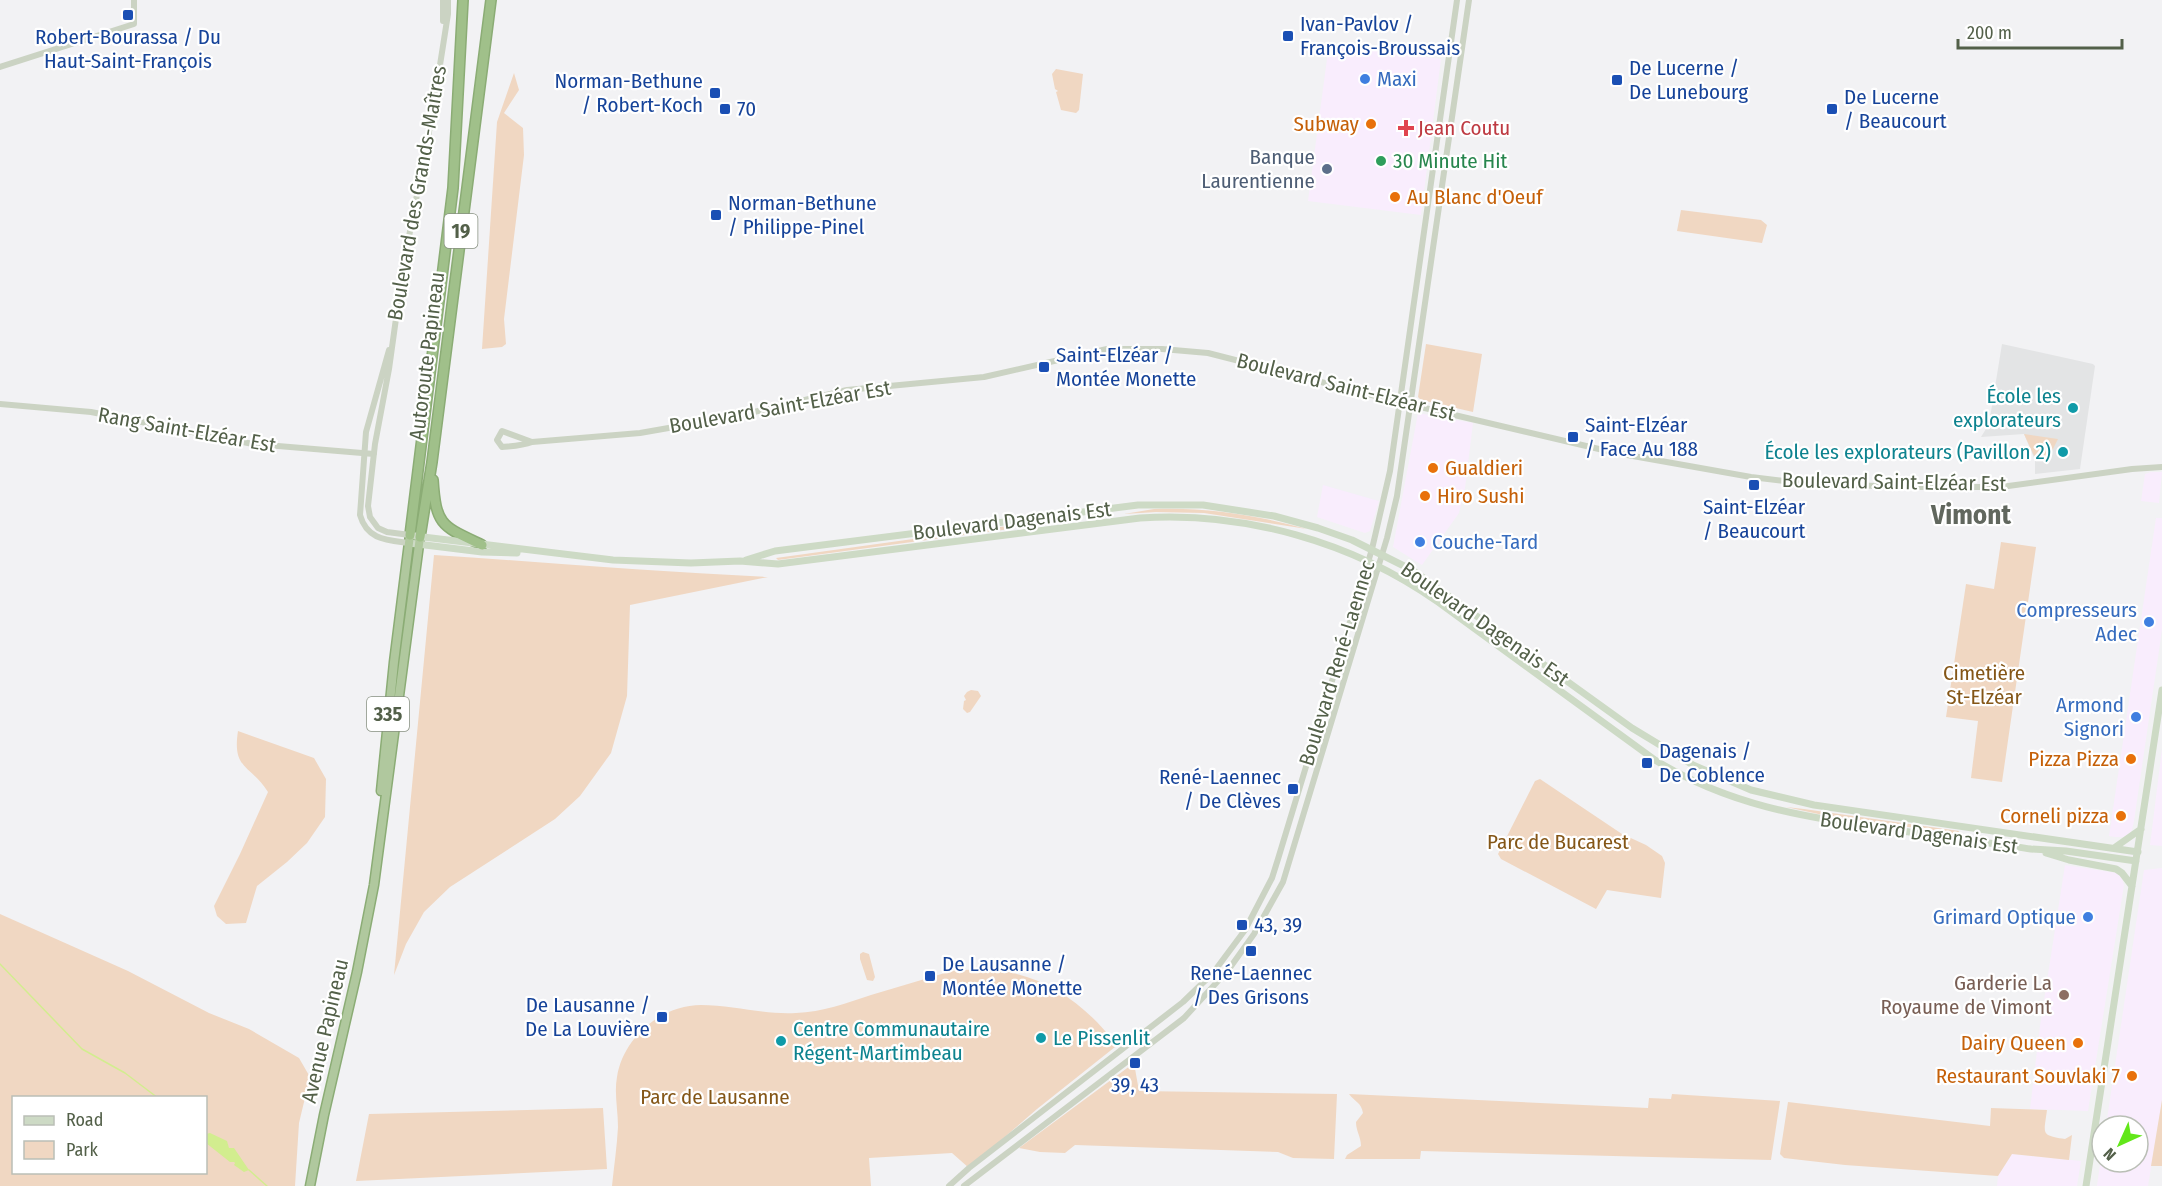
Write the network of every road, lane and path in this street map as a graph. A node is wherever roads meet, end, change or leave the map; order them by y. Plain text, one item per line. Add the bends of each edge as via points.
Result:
1 (135, 0) edge
2 (443, 0) edge
3 (448, 0) edge
4 (463, 0) edge
5 (491, 0) edge
6 (1457, 0) edge
7 (1469, 0) edge
8 (442, 52) junction
9 (0, 67) edge
10 (393, 334) junction
11 (1401, 402) junction
12 (0, 404) edge
13 (1412, 404) junction
14 (532, 442) junction
15 (364, 453) junction
16 (374, 454) junction
17 (432, 462) junction
18 (2162, 467) edge
19 (409, 539) junction
20 (419, 541) junction
21 (482, 545) junction
22 (1372, 549) junction
23 (547, 553) junction
24 (1382, 554) junction
25 (740, 561) junction
26 (1368, 562) junction
27 (1378, 567) junction
28 (2162, 690) edge
29 (2141, 829) junction
30 (2114, 848) junction
31 (2038, 850) junction
32 (2138, 852) junction
33 (2136, 861) junction
34 (374, 885) junction
35 (2133, 886) junction
36 (310, 1186) edge
37 (950, 1186) edge
38 (964, 1186) edge
39 (2086, 1186) edge

1 - 9 street via 134,24
2 - 8 street, Boulevard des Grands-Maîtres
3 - 8 street, Boulevard des Grands-Maîtres
4 - 19 highway, Autoroute Papineau / 19 via 453,188
5 - 17 highway, Autoroute Papineau / 19
6 - 11 street, Boulevard René-Laennec
7 - 13 street, Boulevard René-Laennec
8 - 10 street, Boulevard des Grands-Maîtres
10 - 15 street, Boulevard des Grands-Maîtres via 369,416
10 - 16 street, Boulevard des Grands-Maîtres
11 - 13 street, Boulevard Saint-Elzéar Est
11 - 14 street, Boulevard Saint-Elzéar Est via 1208,353 1107,349 984,377 847,390 737,416 640,433
11 - 22 street, Boulevard René-Laennec via 1388,485
12 - 15 street, Rang Saint-Elzéar Est via 91,412 253,444
13 - 18 street, Boulevard Saint-Elzéar Est via 1616,453 1801,483 2001,487
13 - 24 street, Boulevard René-Laennec via 1397,496
14 - 14 street, Boulevard Saint-Elzéar Est via 502,447 497,440 502,431
15 - 16 street, Rang Saint-Elzéar Est
15 - 19 street, Boulevard des Grands-Maîtres via 360,500 364,525 380,539
16 - 19 street, Boulevard des Grands-Maîtres via 368,506 371,520 384,531
17 - 20 highway, Autoroute Papineau / 19
17 - 21 highway via 434,503 440,519 450,530
19 - 20 main road, Boulevard Dagenais Est
19 - 34 highway, Avenue Papineau / 335 via 386,734
20 - 21 main road, Boulevard Dagenais Est
20 - 23 main road, Boulevard Dagenais Est via 482,552
20 - 34 highway, Avenue Papineau / 335
21 - 23 main road, Boulevard Dagenais Est
22 - 24 main road, Boulevard Dagenais Est
22 - 25 main road, Boulevard Dagenais Est via 1267,514 1203,505 1152,504 775,551
22 - 26 street, Boulevard René-Laennec
23 - 25 main road, Boulevard Dagenais Est via 641,562
24 - 27 street, Boulevard René-Laennec
24 - 30 main road, Boulevard Dagenais Est via 1434,584 1644,736 1718,778 1814,806
25 - 26 main road, Boulevard Dagenais Est via 778,564 1115,521 1182,517 1277,530
26 - 27 main road, Boulevard Dagenais Est
26 - 37 street, Boulevard René-Laennec via 1272,878 1245,930 1213,973 1184,1002
27 - 31 main road, Boulevard Dagenais Est via 1431,597 1653,759 1710,788 1760,806 1811,818
27 - 38 street, Boulevard René-Laennec via 1283,882 1254,934 1229,969 1184,1018
28 - 29 main road
29 - 30 main road
29 - 32 main road
30 - 32 main road, Boulevard Dagenais Est
31 - 33 main road, Boulevard Dagenais Est
31 - 35 main road via 2114,868
32 - 33 main road
33 - 35 main road
34 - 36 highway, Avenue Papineau / 335
35 - 39 main road

